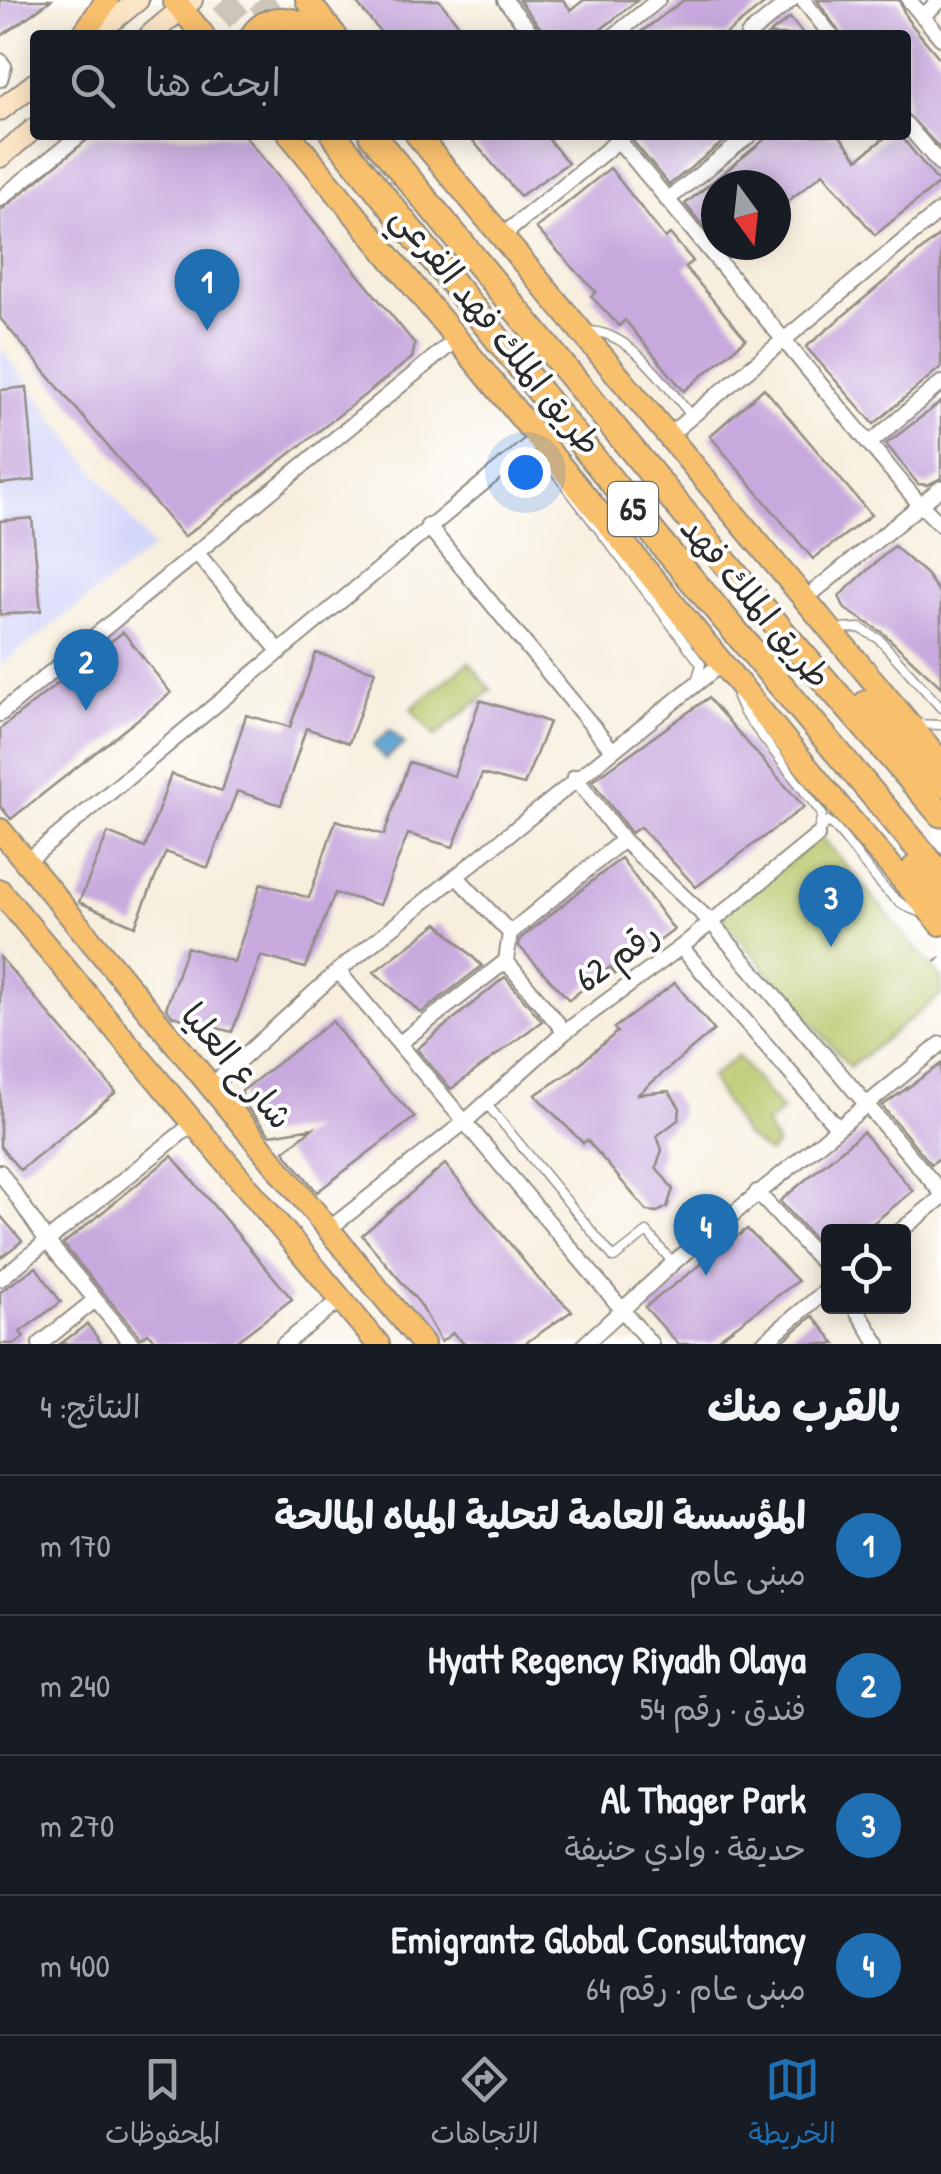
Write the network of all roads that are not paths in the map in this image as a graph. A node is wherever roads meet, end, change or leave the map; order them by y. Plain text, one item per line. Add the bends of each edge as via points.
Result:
1 (107, 0) edge
2 (138, 0) edge
3 (291, 0) edge
4 (307, 0) edge
5 (316, 0) edge
6 (504, 0) edge
7 (658, 0) edge
8 (791, 0) edge
9 (803, 0) edge
10 (909, 0) edge
11 (941, 0) edge
12 (183, 3) edge
13 (922, 16) junction
14 (86, 30) edge
15 (100, 30) edge
16 (155, 30) edge
17 (200, 30) edge
18 (256, 30) edge
19 (313, 30) edge
20 (321, 30) edge
21 (334, 30) edge
22 (335, 30) edge
23 (529, 30) edge
24 (621, 30) edge
25 (754, 30) edge
26 (827, 30) edge
27 (941, 38) edge
28 (0, 61) edge
29 (0, 79) edge
30 (30, 87) edge
31 (0, 110) edge
32 (911, 130) edge
33 (30, 132) edge
34 (74, 140) edge
35 (294, 140) edge
36 (306, 140) edge
37 (338, 140) edge
38 (376, 140) edge
39 (420, 140) edge
40 (615, 140) edge
41 (621, 140) edge
42 (744, 140) edge
43 (0, 157) edge
44 (941, 165) edge
45 (342, 197) junction
46 (0, 200) edge
47 (667, 200) junction
48 (941, 210) edge
49 (502, 236) junction
50 (580, 331) junction
51 (458, 338) junction
52 (786, 341) junction
53 (941, 382) edge
54 (692, 416) junction
55 (669, 435) junction
56 (545, 442) junction
57 (869, 444) junction
58 (941, 488) edge
59 (923, 502) junction
60 (941, 525) edge
61 (428, 526) junction
62 (196, 552) junction
63 (806, 598) junction
64 (832, 629) junction
65 (280, 652) junction
66 (812, 660) junction
67 (729, 673) junction
68 (696, 684) junction
69 (941, 708) edge
70 (0, 714) edge
71 (912, 724) junction
72 (941, 725) edge
73 (612, 750) junction
74 (836, 753) junction
75 (941, 762) edge
76 (574, 777) junction
77 (941, 784) edge
78 (941, 814) edge
79 (0, 830) edge
80 (817, 836) junction
81 (623, 840) junction
82 (26, 862) junction
83 (941, 875) edge
84 (456, 876) junction
85 (0, 891) edge
86 (938, 912) edge
87 (711, 922) junction
88 (81, 931) junction
89 (510, 932) junction
90 (682, 947) junction
91 (52, 948) junction
92 (506, 961) junction
93 (338, 970) junction
94 (133, 997) junction
95 (106, 1015) junction
96 (565, 1032) junction
97 (401, 1042) junction
98 (941, 1044) edge
99 (210, 1087) junction
100 (485, 1102) junction
101 (866, 1103) junction
102 (467, 1120) junction
103 (195, 1122) junction
104 (837, 1127) junction
105 (0, 1172) edge
106 (757, 1192) junction
107 (941, 1195) edge
108 (908, 1224) edge
109 (329, 1229) junction
110 (47, 1242) junction
111 (821, 1261) edge
112 (672, 1264) junction
113 (0, 1279) edge
114 (821, 1294) edge
115 (342, 1299) junction
116 (95, 1300) junction
117 (624, 1312) junction
118 (859, 1314) edge
119 (40, 1344) edge
120 (132, 1344) edge
121 (284, 1344) edge
122 (378, 1344) edge
123 (423, 1344) edge
124 (585, 1344) edge
125 (651, 1344) edge
126 (762, 1344) edge
127 (878, 1344) edge

1 - 14 main road
2 - 15 main road
3 - 20 main road
4 - 21 main road
5 - 22 main road
6 - 23 street
7 - 24 street
8 - 25 street
9 - 26 street
10 - 13 street
11 - 13 street
12 - 16 main road
12 - 17 main road
13 - 27 street
18 - 19 main road via 281,18
28 - 29 street
30 - 31 main road
32 - 44 street
33 - 43 main road
34 - 46 street
35 - 45 main road
36 - 45 main road
37 - 74 highway, طريق الملك فهد / 65
38 - 66 highway, طريق الملك فهد / 65
39 - 49 main road, طريق الملك فهد الفرعي
40 - 49 street
41 - 47 street
42 - 47 street
45 - 51 main road, طريق الملك فهد الفرعي
47 - 52 street
48 - 52 street
49 - 50 main road, طريق الملك فهد الفرعي
50 - 54 lane via 610,332 629,346
50 - 55 main road, طريق الملك فهد الفرعي
51 - 56 main road, طريق الملك فهد الفرعي
51 - 62 street
52 - 54 street
52 - 57 street
53 - 57 street
54 - 55 street
55 - 63 main road, طريق الملك فهد الفرعي
56 - 61 street
56 - 67 main road, طريق الملك فهد الفرعي
56 - 68 lane via 555,478 701,664
57 - 59 street
58 - 59 street
59 - 60 street
59 - 63 street
61 - 65 street
61 - 73 street
62 - 65 street
62 - 70 street
63 - 64 main road, طريق الملك فهد الفرعي
64 - 69 lane via 860,628 880,639
64 - 71 main road, طريق الملك فهد الفرعي
65 - 82 street
66 - 77 highway via 861,697
66 - 78 highway, طريق الملك فهد / 65
67 - 68 street
67 - 80 lane via 744,713 822,814
67 - 86 main road, طريق الملك فهد الفرعي
68 - 73 street
71 - 72 lane
71 - 75 main road, طريق الملك فهد الفرعي
73 - 76 street
74 - 83 highway, طريق الملك فهد / 65
74 - 86 highway
76 - 81 street
76 - 84 street
79 - 82 main road, شارع العليا
80 - 86 lane via 828,821 911,912
80 - 87 street, رقم 62
81 - 87 street
81 - 89 street
82 - 88 main road, شارع العليا
84 - 89 street
84 - 93 street
85 - 91 main road, شارع العليا
87 - 90 street, رقم 62
87 - 101 street
88 - 91 main road via 76,950
88 - 94 main road, شارع العليا
89 - 92 street
90 - 96 street, رقم 62
90 - 104 street
91 - 95 main road, شارع العليا
92 - 96 street
92 - 97 street
93 - 97 street
93 - 99 street
94 - 95 main road via 115,984 100,985 97,999
94 - 99 main road, شارع العليا
95 - 103 main road, شارع العليا
96 - 100 street, رقم 62
97 - 102 street
98 - 101 street
99 - 109 main road, شارع العليا
100 - 102 street, رقم 62
100 - 112 lane via 614,1258 647,1232
101 - 104 street
101 - 107 street
102 - 109 street, رقم 62
102 - 117 street
103 - 110 street
103 - 115 main road, شارع العليا
104 - 106 street
105 - 110 street
106 - 111 street
106 - 112 street
107 - 108 street
109 - 123 main road, شارع العليا
110 - 113 street
110 - 116 street
112 - 117 street
114 - 126 street
115 - 121 street
115 - 122 main road, شارع العليا
116 - 119 street
116 - 120 street
117 - 124 street
117 - 125 street
118 - 127 street

